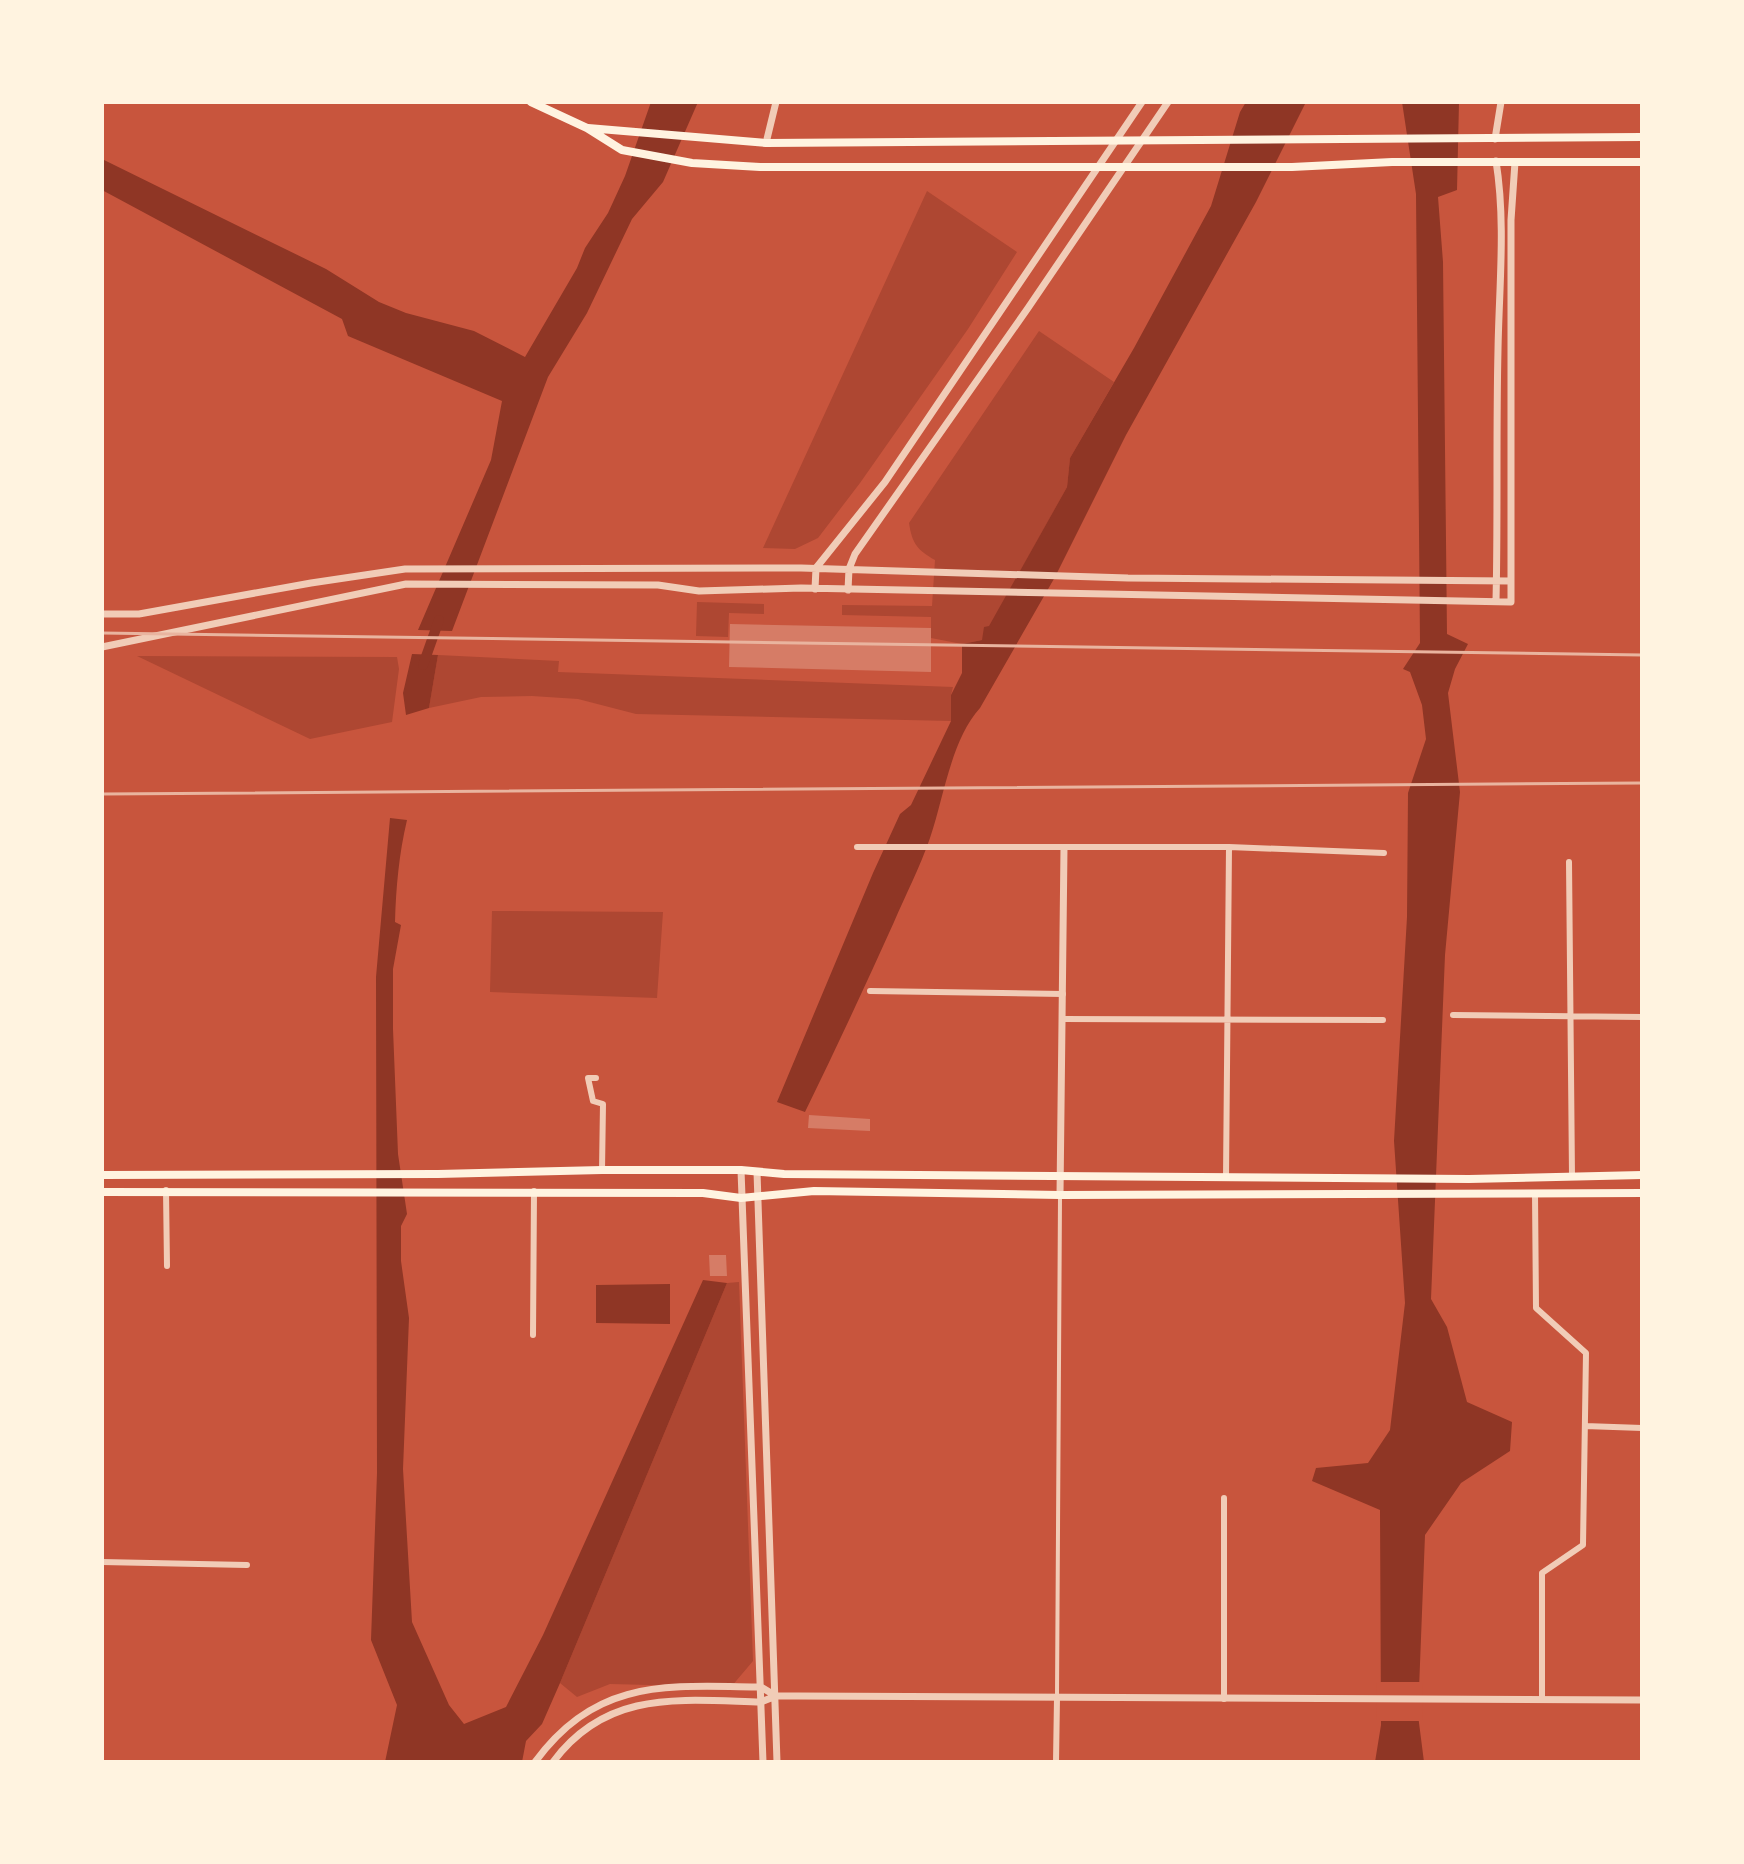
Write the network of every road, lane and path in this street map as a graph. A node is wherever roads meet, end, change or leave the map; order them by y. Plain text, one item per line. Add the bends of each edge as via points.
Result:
1 (531, 102) edge
2 (776, 102) edge
3 (1142, 102) edge
4 (1168, 102) edge
5 (1501, 102) edge
6 (587, 128) junction
7 (1642, 137) edge
8 (1495, 139) junction
9 (1114, 141) junction
10 (1142, 141) junction
11 (766, 143) junction
12 (1496, 161) junction
13 (1515, 162) junction
14 (1642, 162) edge
15 (1098, 167) junction
16 (1123, 167) junction
17 (816, 568) junction
18 (849, 569) junction
19 (1497, 579) junction
20 (1510, 581) junction
21 (815, 589) junction
22 (848, 590) junction
23 (1496, 601) junction
24 (102, 614) edge
25 (102, 647) edge
26 (857, 847) dead end
27 (1229, 847) junction
28 (1064, 848) junction
29 (1384, 853) dead end
30 (1569, 862) dead end
31 (870, 991) dead end
32 (1063, 994) junction
33 (1453, 1015) dead end
34 (1570, 1016) junction
35 (1642, 1017) edge
36 (1063, 1019) junction
37 (1228, 1020) junction
38 (1383, 1020) dead end
39 (596, 1078) dead end
40 (602, 1170) junction
41 (741, 1170) junction
42 (757, 1172) junction
43 (102, 1175) edge
44 (1642, 1175) edge
45 (1572, 1176) junction
46 (1061, 1177) junction
47 (1226, 1178) junction
48 (166, 1190) junction
49 (534, 1191) junction
50 (102, 1192) edge
51 (1642, 1193) edge
52 (1535, 1194) junction
53 (1060, 1195) junction
54 (758, 1197) junction
55 (741, 1198) junction
56 (167, 1266) dead end
57 (533, 1335) dead end
58 (1585, 1426) junction
59 (1642, 1428) edge
60 (1224, 1498) dead end
61 (102, 1562) edge
62 (247, 1565) dead end
63 (761, 1687) junction
64 (776, 1696) junction
65 (1057, 1698) junction
66 (1224, 1699) junction
67 (1542, 1700) junction
68 (1642, 1700) edge
69 (761, 1702) junction
70 (535, 1762) edge
71 (553, 1762) edge
72 (763, 1762) edge
73 (777, 1762) edge
74 (1056, 1762) edge

1 - 6 main road
2 - 11 street
3 - 9 street
4 - 10 street
5 - 8 street
6 - 11 main road
6 - 15 main road via 622,150 692,163
7 - 8 main road
8 - 10 main road
9 - 10 main road
9 - 11 main road
9 - 15 street
10 - 16 street
12 - 13 main road
12 - 16 main road
12 - 19 street
13 - 14 main road
13 - 20 street
15 - 16 main road
15 - 17 street via 885,482
16 - 18 street
17 - 18 street
17 - 21 street
17 - 24 street via 405,569 139,614
18 - 19 street via 1173,579
18 - 22 street
19 - 20 street
19 - 23 street
20 - 23 street via 1511,602
21 - 22 street
21 - 25 street via 406,584
22 - 23 street
26 - 28 street
27 - 28 street
27 - 29 street
27 - 37 street
28 - 32 street
30 - 34 street
31 - 32 street
32 - 36 street
33 - 34 street
34 - 35 street
34 - 45 street
36 - 37 street
36 - 46 street
37 - 38 street
37 - 47 street
39 - 40 street via 588,1078 593,1101 603,1104
40 - 41 main road
40 - 43 main road
41 - 42 main road
41 - 55 street
42 - 46 main road
42 - 54 street
44 - 45 main road
45 - 47 main road
46 - 47 main road
46 - 53 street
48 - 49 main road
48 - 50 main road
48 - 56 street
49 - 55 main road
49 - 57 street
51 - 52 main road
52 - 53 main road
52 - 58 street via 1536,1308 1586,1353
53 - 54 main road via 814,1191
53 - 65 street
54 - 55 main road
54 - 64 street
55 - 63 street
58 - 59 street
58 - 67 street via 1583,1545 1542,1573
60 - 66 street
61 - 62 street
63 - 64 street
63 - 69 street
63 - 70 street via 651,1688 624,1694 594,1706
64 - 65 street
64 - 69 street
64 - 73 street
65 - 66 street
65 - 74 street
66 - 67 street
67 - 68 street
69 - 71 street via 650,1702 613,1712 581,1732
69 - 72 street

